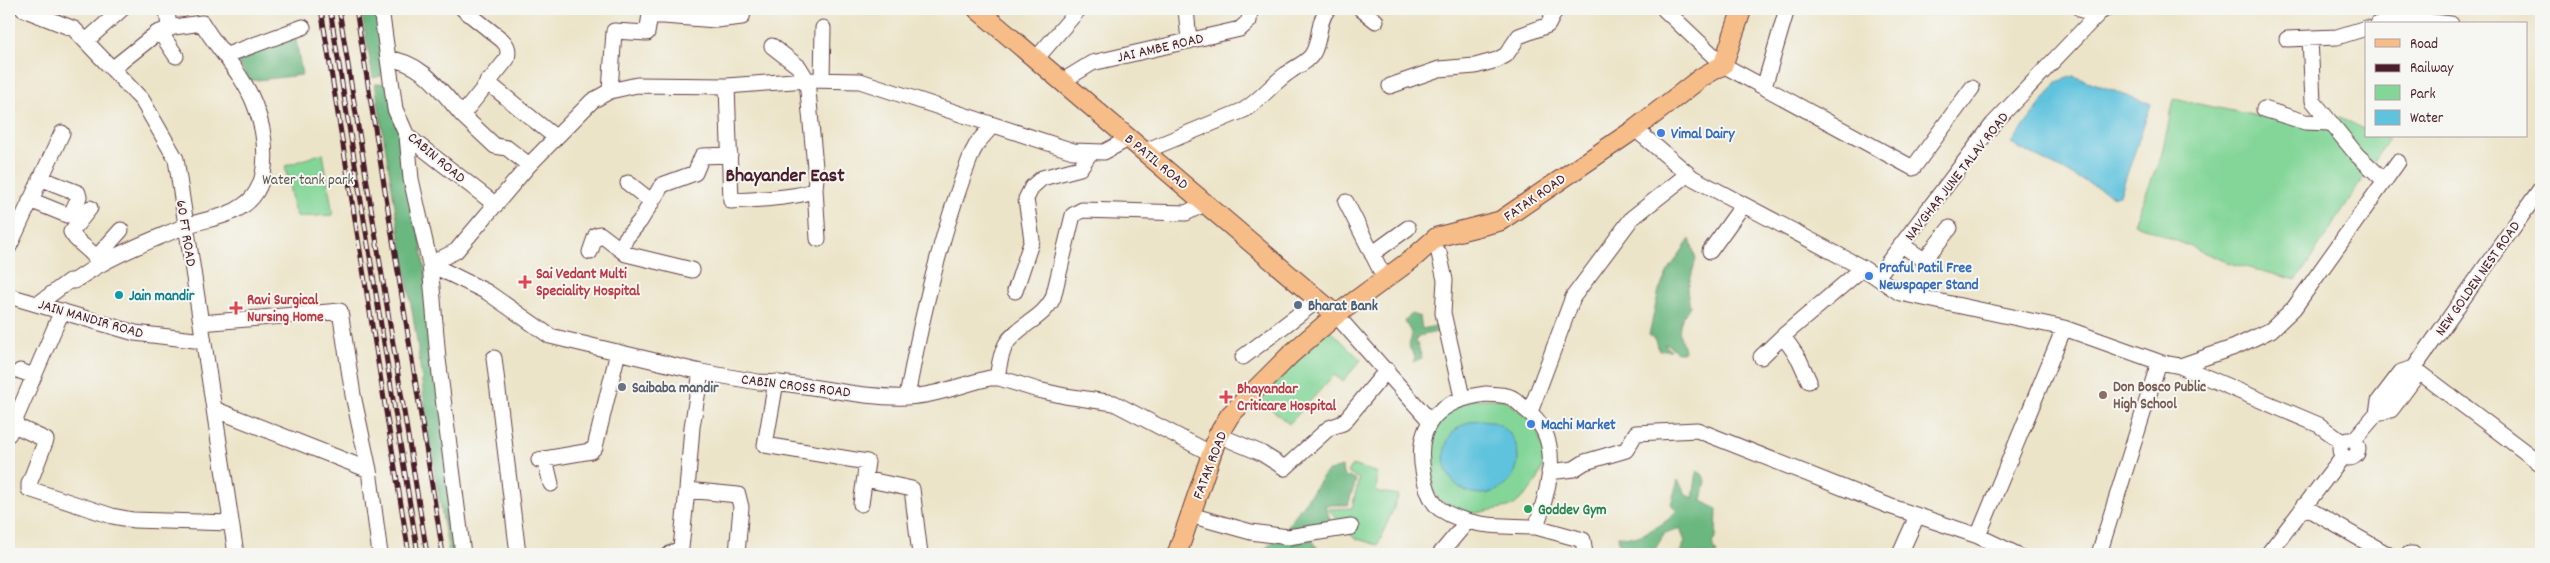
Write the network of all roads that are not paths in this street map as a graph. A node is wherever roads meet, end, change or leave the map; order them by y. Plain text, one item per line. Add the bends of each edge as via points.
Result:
1 (23, 9) edge
2 (122, 9) edge
3 (167, 9) edge
4 (381, 9) edge
5 (463, 9) edge
6 (744, 9) edge
7 (977, 9) edge
8 (1079, 9) edge
9 (1186, 9) edge
10 (1250, 9) edge
11 (1328, 9) edge
12 (1361, 9) edge
13 (1556, 9) edge
14 (1664, 9) edge
15 (1742, 9) edge
16 (1788, 9) edge
17 (2081, 9) edge
18 (2103, 11) edge
19 (645, 12) edge
20 (1376, 22) dead end
21 (2396, 22) edge
22 (2433, 22) edge
23 (303, 27) dead end
24 (823, 28) dead end
25 (2365, 28) edge
26 (168, 34) junction
27 (2287, 39) dead end
28 (2310, 39) junction
29 (86, 41) junction
30 (1189, 41) junction
31 (772, 46) dead end
32 (227, 55) junction
33 (176, 56) dead end
34 (388, 59) junction
35 (1036, 60) junction
36 (1723, 65) junction
37 (112, 69) junction
38 (815, 80) junction
39 (487, 82) junction
40 (1061, 82) junction
41 (727, 86) junction
42 (1390, 86) dead end
43 (1764, 87) junction
44 (1972, 88) dead end
45 (610, 91) junction
46 (2264, 108) dead end
47 (462, 115) junction
48 (2330, 123) junction
49 (993, 124) junction
50 (1635, 129) junction
51 (62, 133) dead end
52 (407, 136) junction
53 (555, 137) junction
54 (1130, 138) junction
55 (1145, 151) junction
56 (1090, 153) junction
57 (730, 154) junction
58 (2398, 162) dead end
59 (529, 165) junction
60 (1688, 174) junction
61 (40, 178) junction
62 (2385, 181) junction
63 (628, 183) dead end
64 (2541, 188) edge
65 (815, 189) junction
66 (30, 200) junction
67 (652, 202) junction
68 (1346, 202) dead end
69 (1206, 203) junction
70 (496, 205) junction
71 (1743, 205) junction
72 (90, 208) dead end
73 (186, 226) junction
74 (1408, 228) dead end
75 (1950, 228) dead end
76 (121, 230) dead end
77 (818, 239) dead end
78 (1902, 245) junction
79 (9, 246) edge
80 (621, 250) junction
81 (1710, 251) dead end
82 (590, 252) dead end
83 (1439, 253) dead end
84 (1372, 254) junction
85 (98, 261) junction
86 (430, 264) junction
87 (1863, 268) junction
88 (692, 270) dead end
89 (1876, 277) junction
90 (1385, 279) junction
91 (1015, 291) dead end
92 (9, 296) edge
93 (1318, 300) junction
94 (38, 304) junction
95 (62, 311) junction
96 (1336, 315) junction
97 (201, 323) junction
98 (2064, 328) junction
99 (1783, 336) junction
100 (204, 341) junction
101 (618, 352) junction
102 (1243, 357) dead end
103 (1761, 357) dead end
104 (494, 358) dead end
105 (2160, 362) junction
106 (2180, 366) junction
107 (2414, 368) junction
108 (1387, 370) junction
109 (701, 372) junction
110 (997, 378) junction
111 (1809, 381) dead end
112 (776, 382) junction
113 (907, 397) junction
114 (1462, 397) junction
115 (214, 409) junction
116 (1530, 412) junction
117 (1430, 421) junction
118 (11, 430) edge
119 (1218, 435) junction
120 (2346, 446) junction
121 (1210, 453) junction
122 (2541, 464) edge
123 (369, 470) junction
124 (1549, 472) junction
125 (865, 479) junction
126 (551, 484) dead end
127 (687, 490) junction
128 (861, 504) dead end
129 (2303, 506) junction
130 (1190, 515) junction
131 (1918, 516) junction
132 (231, 523) junction
133 (1466, 523) junction
134 (1351, 527) dead end
135 (1536, 527) junction
136 (1978, 536) junction
137 (1996, 550) edge
138 (679, 552) edge
139 (236, 554) edge
140 (380, 554) edge
141 (463, 554) edge
142 (518, 554) edge
143 (737, 554) edge
144 (920, 554) edge
145 (1177, 554) edge
146 (1440, 554) edge
147 (1585, 554) edge
148 (1900, 554) edge
149 (2016, 554) edge
150 (2099, 554) edge
151 (2268, 554) edge
152 (2387, 554) edge
153 (2409, 554) edge
154 (2413, 554) edge

1 - 29 street, 60 FT ROAD via 74,29
2 - 29 street
3 - 26 street
4 - 34 street, CABIN ROAD
5 - 39 street via 508,46 507,59
6 - 19 street via 742,17 716,20
7 - 35 main road, B PATIL ROAD
8 - 35 street
9 - 30 street
10 - 30 street, JAI AMBE ROAD via 1249,21 1240,29
11 - 55 street via 1320,24 1314,53 1267,89 1255,103
12 - 20 street
13 - 42 street via 1548,25 1519,36 1506,55 1497,60 1475,66 1439,69
14 - 36 street
15 - 36 main road
16 - 43 street
17 - 18 street via 2093,16
18 - 78 street, NAVGHAR JUNE TALAV ROAD via 1993,124
19 - 45 street via 647,32 614,31
21 - 22 street
23 - 32 street
24 - 38 street
25 - 28 street via 2337,37
26 - 32 street via 202,24
26 - 33 street
26 - 37 street
27 - 28 street
28 - 48 street via 2313,101
29 - 37 street, 60 FT ROAD
30 - 40 street, JAI AMBE ROAD via 1092,63
31 - 38 street
32 - 73 street via 254,102 263,134 266,165 254,194 244,205 214,220
34 - 47 street via 402,60 419,68
34 - 52 street, CABIN ROAD via 395,109
35 - 40 main road, B PATIL ROAD
36 - 43 street
36 - 50 main road, FATAK ROAD via 1702,77
37 - 73 street, 60 FT ROAD via 142,100 176,159
38 - 41 street
38 - 49 street via 860,81
38 - 65 street
39 - 47 street
39 - 53 street
40 - 54 main road, B PATIL ROAD
41 - 45 street via 636,85
41 - 57 street
43 - 44 street via 1913,168
45 - 53 street via 592,101
46 - 48 street via 2305,122
47 - 59 street via 495,146 507,148
48 - 62 street
49 - 56 street via 1073,151
49 - 113 street via 972,153 943,236 921,318
50 - 60 street
50 - 90 main road, FATAK ROAD via 1500,221 1437,237
51 - 61 street
52 - 70 street, CABIN ROAD
52 - 86 street via 411,179
53 - 59 street
54 - 55 main road, B PATIL ROAD
54 - 56 street via 1114,148
55 - 69 main road, B PATIL ROAD
56 - 91 street via 1080,168 1042,178 1032,187 1026,199 1032,240
57 - 65 street via 731,201 768,199
57 - 67 street via 702,156 695,173 662,185
58 - 62 street
59 - 70 street
60 - 71 street
60 - 116 street via 1632,218 1573,297
61 - 66 street
61 - 66 street via 78,193 79,197 71,214 67,215
62 - 106 street via 2294,308 2271,330 2235,347
63 - 67 street
64 - 107 street, NEW GOLDEN NEST ROAD
65 - 77 street
66 - 79 street
67 - 80 street
68 - 84 street
69 - 93 main road, B PATIL ROAD
69 - 110 street via 1186,213 1082,210 1073,215 1053,298 1049,306 1007,343 1000,356
70 - 86 street via 456,251
71 - 81 street
71 - 87 street
72 - 85 street via 71,232
73 - 85 street
73 - 97 street, 60 FT ROAD
74 - 84 street
75 - 78 street via 1924,260
76 - 85 street
78 - 89 street, NAVGHAR JUNE TALAV ROAD
80 - 82 street via 600,234 596,235
80 - 88 street
83 - 114 street via 1445,280 1443,313
84 - 90 street
85 - 94 street
86 - 101 street, CABIN CROSS ROAD via 487,292 550,336
86 - 141 street via 438,359
87 - 89 street
87 - 99 street
89 - 98 street via 1900,293
90 - 96 main road, FATAK ROAD
92 - 94 street, JAIN MANDIR ROAD
93 - 96 main road, B PATIL ROAD
93 - 102 street
94 - 95 street, JAIN MANDIR ROAD
95 - 100 street, JAIN MANDIR ROAD via 135,333
95 - 118 street via 28,373
96 - 108 street
96 - 119 main road, FATAK ROAD via 1236,409
97 - 100 street, 60 FT ROAD
97 - 123 street via 340,311
98 - 105 street
98 - 136 street
99 - 103 street
99 - 111 street
100 - 115 street, 60 FT ROAD
101 - 109 street, CABIN CROSS ROAD
101 - 126 street via 595,448 591,452 542,460
104 - 142 street
105 - 106 street
105 - 150 street
106 - 120 street via 2319,426
107 - 120 street via 2401,372 2379,401 2376,413
107 - 122 street
108 - 117 street
108 - 119 street via 1342,423 1329,428 1285,468 1262,453
109 - 112 street, CABIN CROSS ROAD
109 - 127 street
110 - 113 street, CABIN CROSS ROAD
110 - 121 street, CABIN CROSS ROAD via 1038,390 1114,402
112 - 113 street, CABIN CROSS ROAD
112 - 125 street via 765,445 867,462
114 - 116 street via 1486,394 1510,397
114 - 117 street via 1446,405
115 - 123 street
115 - 132 street, 60 FT ROAD
116 - 124 street via 1544,428 1550,450
117 - 133 street via 1420,443 1426,488 1438,507
118 - 132 street via 46,440 28,484 30,489 132,520
119 - 121 main road, FATAK ROAD
120 - 129 street
121 - 130 main road, FATAK ROAD
123 - 140 street
124 - 131 street via 1574,469 1585,462 1626,450 1636,433 1697,430
124 - 135 street via 1547,494
125 - 128 street
125 - 144 street via 912,489
127 - 138 street
127 - 143 street via 738,495 741,507
129 - 151 street
129 - 152 street
130 - 134 street via 1251,532 1288,537
130 - 145 main road, FATAK ROAD
131 - 136 street
131 - 148 street
132 - 139 street, 60 FT ROAD
133 - 135 street
133 - 146 street
135 - 147 street via 1583,540
136 - 137 street
137 - 149 street
153 - 154 street

